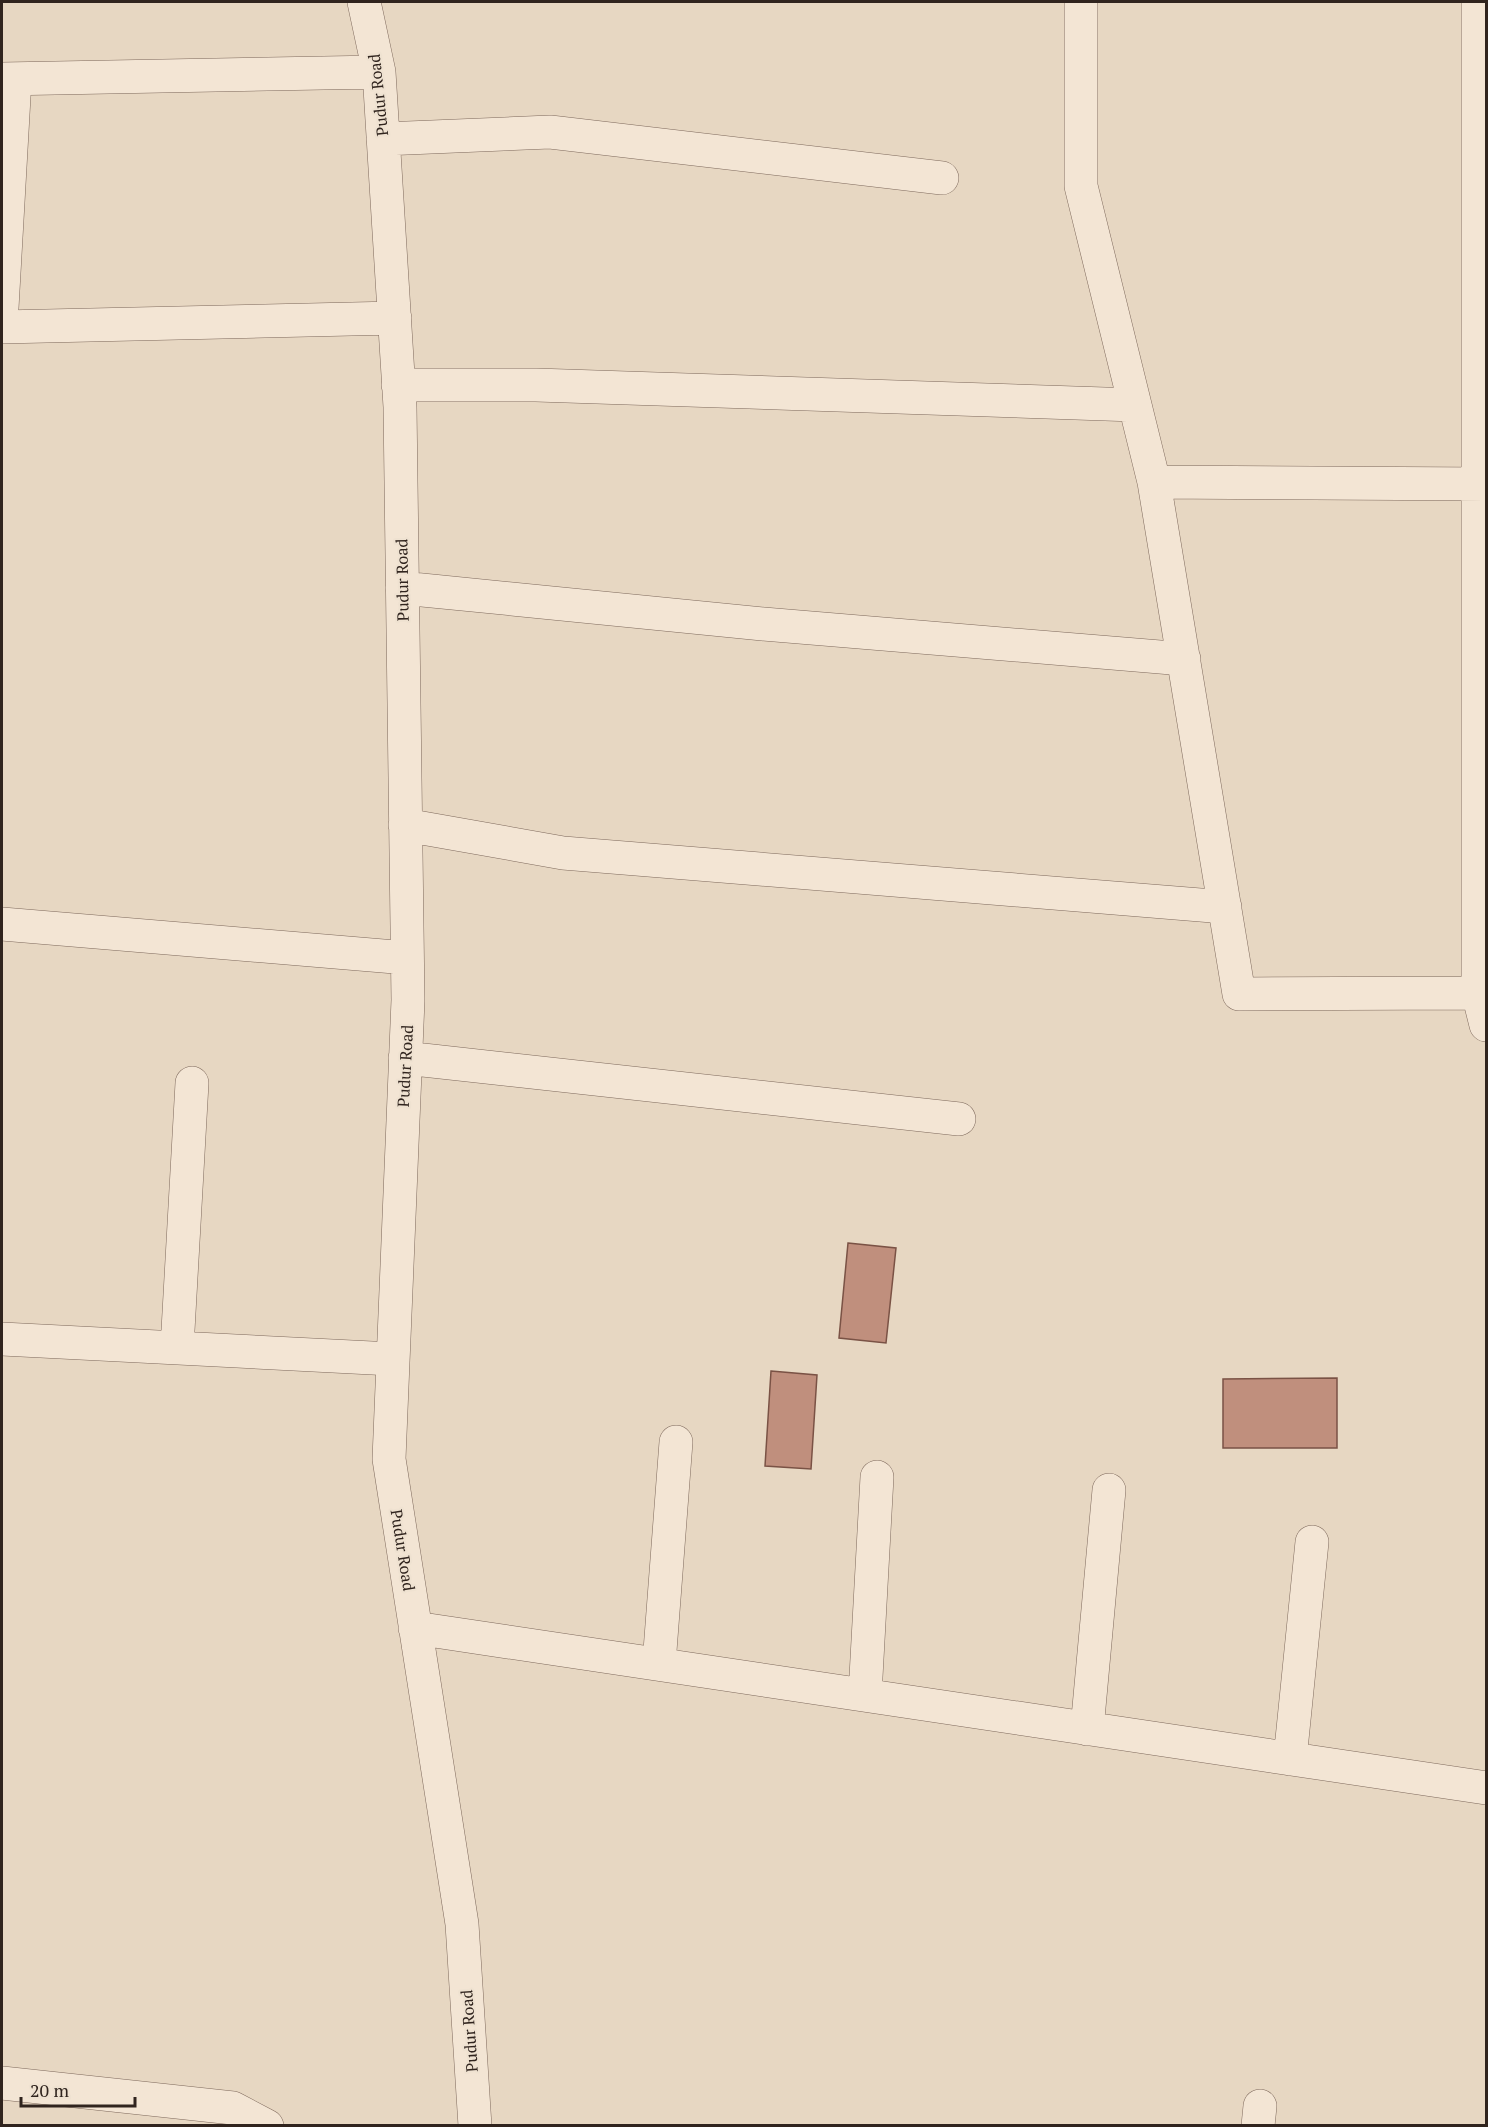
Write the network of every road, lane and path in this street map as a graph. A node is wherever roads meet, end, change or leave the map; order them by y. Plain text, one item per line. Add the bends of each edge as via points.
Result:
1 (364, 2) edge
2 (1081, 2) edge
3 (1478, 2) edge
4 (379, 72) junction
5 (8, 79) edge
6 (383, 139) junction
7 (942, 178) dead end
8 (2, 308) edge
9 (394, 318) junction
10 (2, 327) edge
11 (398, 385) junction
12 (1135, 405) junction
13 (1154, 482) junction
14 (1482, 484) edge
15 (402, 588) junction
16 (1482, 628) edge
17 (1184, 659) junction
18 (405, 825) junction
19 (1482, 883) edge
20 (1225, 907) junction
21 (2, 924) edge
22 (407, 958) junction
23 (1478, 993) junction
24 (1486, 1025) edge
25 (405, 1058) junction
26 (192, 1083) dead end
27 (959, 1119) dead end
28 (2, 1339) edge
29 (177, 1348) junction
30 (392, 1359) junction
31 (676, 1442) dead end
32 (877, 1477) dead end
33 (1109, 1490) dead end
34 (1312, 1542) dead end
35 (415, 1628) junction
36 (659, 1664) junction
37 (865, 1695) junction
38 (1087, 1729) junction
39 (1290, 1759) junction
40 (1486, 1788) edge
41 (2, 2083) edge
42 (267, 2126) edge
43 (475, 2126) edge

1 - 4 street, Pudur Road
2 - 12 street via 1080,186
3 - 14 street
4 - 5 street
4 - 6 street, Pudur Road
5 - 8 street
6 - 7 street via 550,132
6 - 9 street, Pudur Road
9 - 10 street
9 - 11 street, Pudur Road
11 - 12 street via 536,385
11 - 15 street, Pudur Road
12 - 13 street
13 - 14 street
13 - 17 street
14 - 16 street
15 - 17 street via 774,625
15 - 18 street, Pudur Road
16 - 19 street
17 - 20 street
18 - 20 street via 563,853
18 - 22 street, Pudur Road
19 - 23 street
20 - 23 street via 1239,994
21 - 22 street
22 - 25 street, Pudur Road
23 - 24 street
25 - 27 street
25 - 30 street, Pudur Road
26 - 29 street
28 - 29 street
29 - 30 street
30 - 35 street, Pudur Road via 389,1458
31 - 36 street
32 - 37 street
33 - 38 street
34 - 39 street
35 - 36 street
35 - 43 street, Pudur Road via 462,1924
36 - 37 street
37 - 38 street
38 - 39 street
39 - 40 street
41 - 42 street via 233,2108

